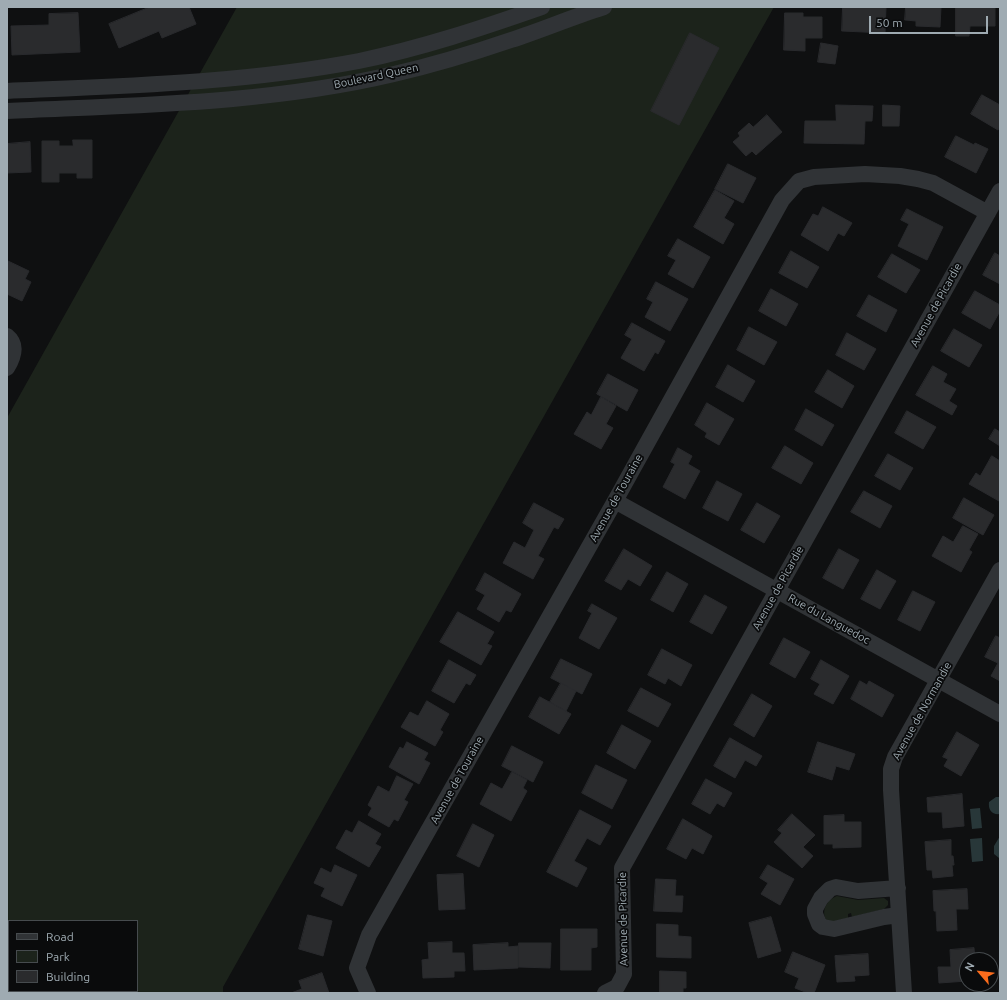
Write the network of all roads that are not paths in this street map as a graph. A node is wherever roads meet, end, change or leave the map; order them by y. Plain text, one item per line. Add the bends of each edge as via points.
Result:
1 (542, 7) edge
2 (604, 7) edge
3 (139, 85) junction
4 (7, 91) edge
5 (141, 105) junction
6 (7, 111) edge
7 (1000, 191) edge
8 (988, 213) junction
9 (9, 338) edge
10 (7, 368) edge
11 (615, 501) junction
12 (1000, 570) edge
13 (777, 590) junction
14 (939, 680) junction
15 (1000, 714) edge
16 (898, 888) junction
17 (899, 916) junction
18 (368, 993) edge
19 (605, 993) edge
20 (904, 993) edge

1 - 3 street, Boulevard Queen via 473,32 358,61 258,76
2 - 5 street, Boulevard Queen via 511,40 394,74 303,91 191,103
3 - 4 street, Boulevard Queen
3 - 5 street
5 - 6 street, Boulevard Queen
7 - 8 street, Avenue de Picardie
8 - 11 street, Avenue de Touraine via 933,183 918,179 865,174 814,177 799,181 782,200
8 - 13 street, Avenue de Picardie
9 - 10 street via 14,352
11 - 13 street, Rue du Languedoc
11 - 18 street, Avenue de Touraine via 369,935 357,968
12 - 14 street, Avenue de Normandie
13 - 14 street, Rue du Languedoc
13 - 19 street, Avenue de Picardie via 622,868 624,974 617,987
14 - 15 street, Rue du Languedoc
14 - 16 street, Avenue de Normandie via 895,757 891,769
16 - 17 street, Avenue de Normandie
16 - 17 street via 858,891 836,887 821,898 815,914 819,924 834,929
17 - 20 street, Avenue de Normandie

